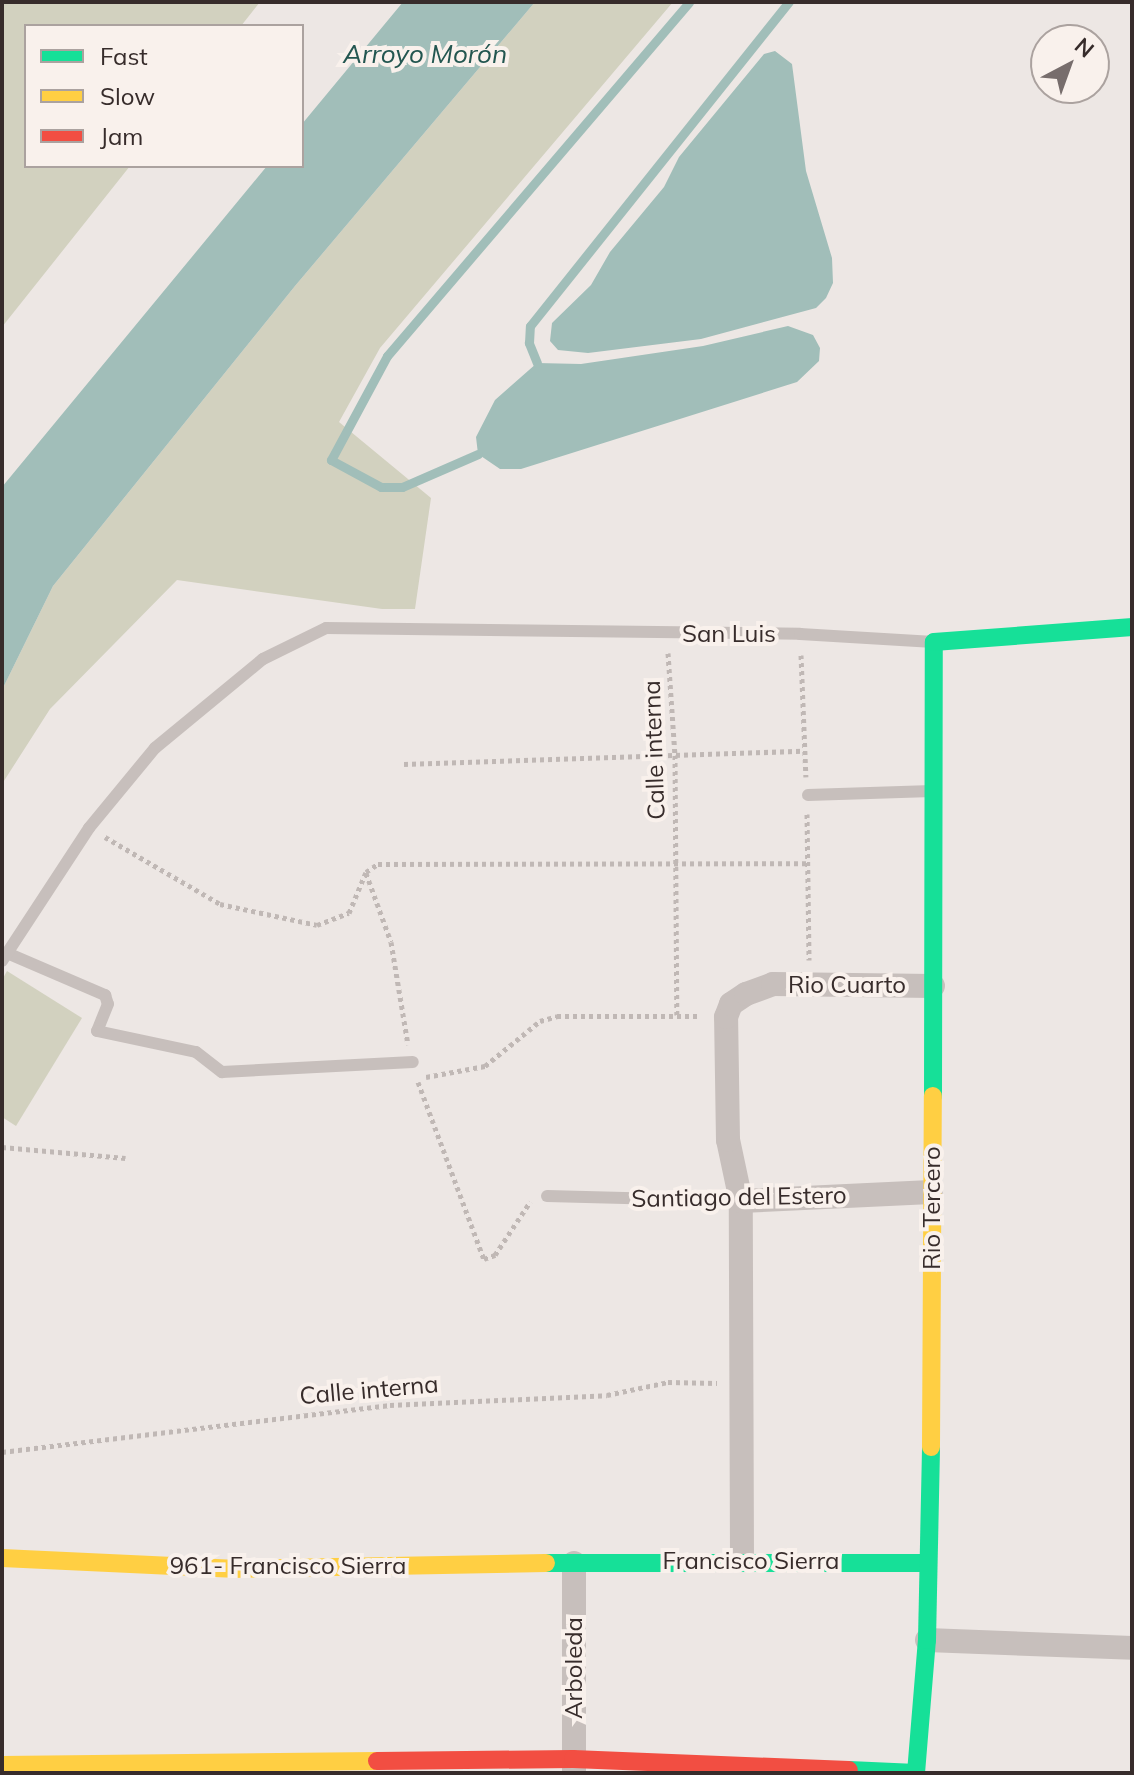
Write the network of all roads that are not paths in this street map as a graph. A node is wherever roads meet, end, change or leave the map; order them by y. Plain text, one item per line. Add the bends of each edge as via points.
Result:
1 (1132, 627) edge
2 (934, 642) junction
3 (932, 791) junction
4 (808, 795) dead end
5 (5, 957) edge
6 (933, 986) junction
7 (413, 1062) road end
8 (931, 1192) junction
9 (547, 1196) road end
10 (741, 1201) junction
11 (2, 1558) edge
12 (742, 1559) junction
13 (574, 1563) junction
14 (927, 1563) junction
15 (927, 1640) junction
16 (1132, 1648) edge
17 (2, 1765) edge
18 (574, 1766) edge
19 (916, 1773) edge

1 - 2 street, San Luis
2 - 3 street, Rio Tercero
2 - 5 lane, San Luis via 326,628 263,659 155,748 89,828
3 - 4 lane
3 - 6 street, Rio Tercero
5 - 7 lane via 105,995 108,1004 97,1031 196,1052 222,1072
6 - 8 street, Rio Tercero
6 - 10 street, Rio Cuarto via 773,984 731,1004 726,1017 728,1140
8 - 10 street, Santiago del Estero
8 - 14 street, Rio Tercero
9 - 10 lane, Santiago del Estero
10 - 12 street
11 - 13 street, 961- Francisco Sierra via 232,1569
12 - 13 street, Francisco Sierra
12 - 14 street, Francisco Sierra
13 - 18 street, Arboleda
14 - 15 street, Rio Tercero
15 - 16 street
15 - 19 street, Rio Tercero
17 - 18 street
18 - 19 street

